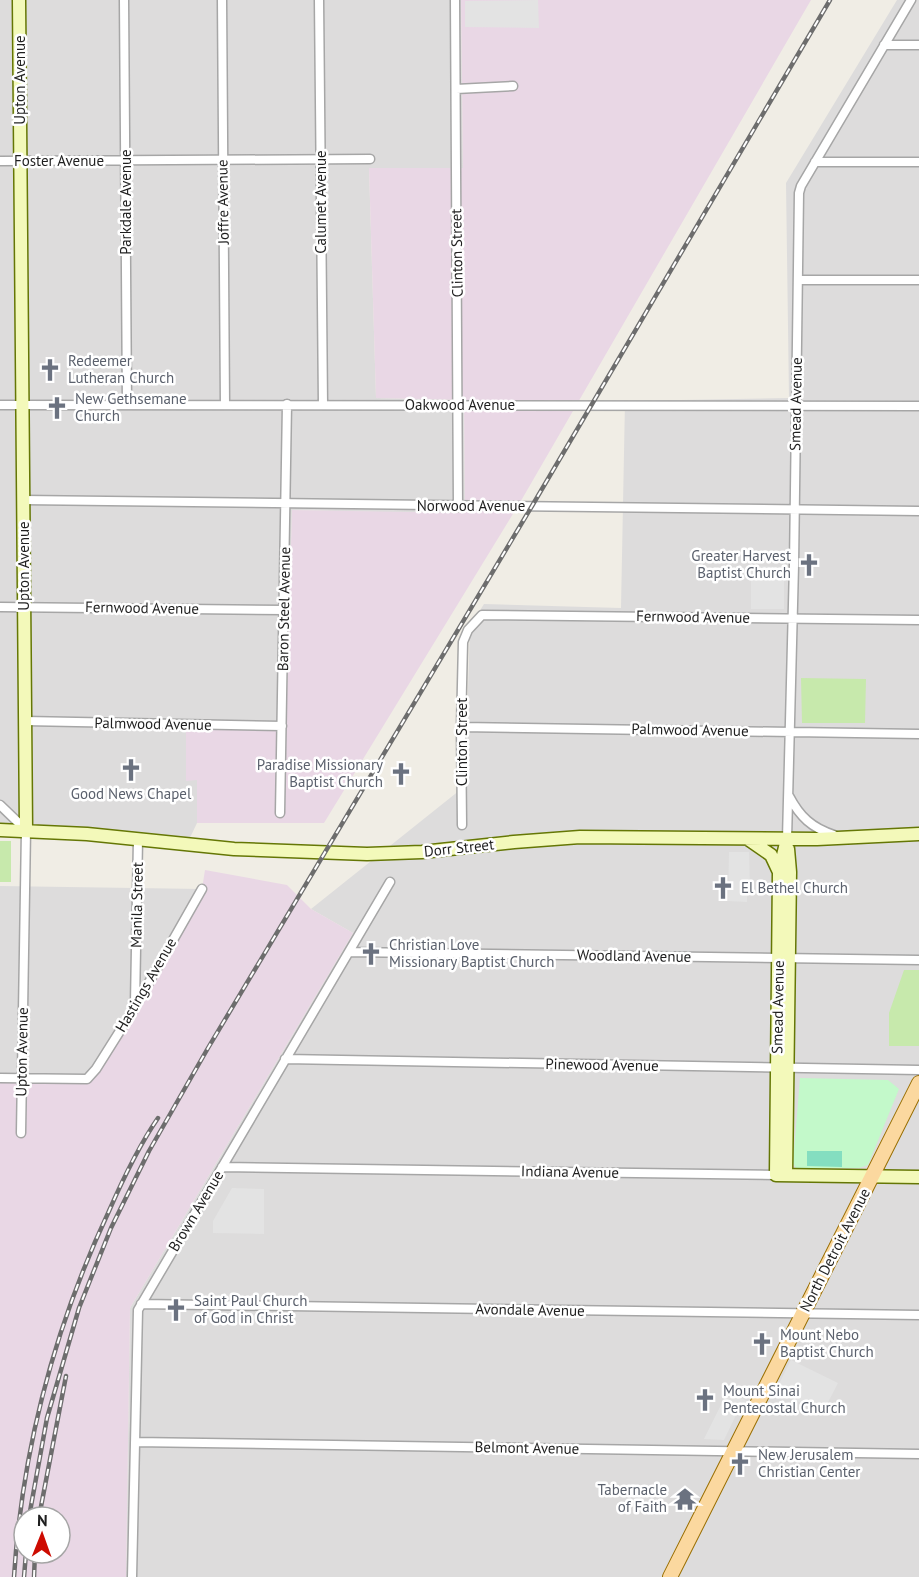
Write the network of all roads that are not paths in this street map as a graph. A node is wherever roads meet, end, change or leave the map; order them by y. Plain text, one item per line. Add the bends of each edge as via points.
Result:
1 (19, 0) edge
2 (124, 0) edge
3 (222, 0) edge
4 (320, 0) edge
5 (455, 0) edge
6 (911, 0) edge
7 (884, 45) junction
8 (919, 45) edge
9 (513, 86) dead end
10 (456, 88) junction
11 (321, 159) junction
12 (370, 159) dead end
13 (222, 160) junction
14 (0, 161) edge
15 (21, 161) junction
16 (125, 161) junction
17 (815, 162) junction
18 (919, 162) edge
19 (798, 280) junction
20 (919, 280) edge
21 (287, 404) junction
22 (796, 404) junction
23 (0, 405) edge
24 (22, 405) junction
25 (128, 405) junction
26 (225, 405) junction
27 (323, 405) junction
28 (458, 405) junction
29 (919, 406) edge
30 (23, 500) junction
31 (285, 504) junction
32 (458, 507) junction
33 (795, 509) junction
34 (919, 511) edge
35 (24, 606) junction
36 (0, 607) edge
37 (284, 610) junction
38 (793, 618) junction
39 (919, 620) edge
40 (471, 625) joint
41 (25, 722) junction
42 (282, 726) junction
43 (461, 727) junction
44 (790, 732) junction
45 (919, 734) edge
46 (788, 794) junction
47 (0, 805) edge
48 (280, 813) dead end
49 (462, 825) dead end
50 (0, 830) edge
51 (26, 830) junction
52 (919, 834) edge
53 (840, 837) junction
54 (138, 839) junction
55 (747, 839) junction
56 (787, 839) junction
57 (779, 872) junction
58 (390, 882) dead end
59 (202, 889) dead end
60 (349, 952) junction
61 (784, 958) junction
62 (919, 960) edge
63 (135, 1007) junction
64 (285, 1059) junction
65 (782, 1068) junction
66 (919, 1070) edge
67 (0, 1078) edge
68 (21, 1078) junction
69 (919, 1083) edge
70 (21, 1133) dead end
71 (222, 1167) junction
72 (781, 1175) junction
73 (872, 1177) junction
74 (919, 1177) edge
75 (141, 1304) junction
76 (801, 1314) junction
77 (919, 1315) edge
78 (135, 1442) junction
79 (733, 1451) junction
80 (919, 1454) edge
81 (132, 1577) edge
82 (670, 1577) edge

1 - 15 street, Upton Avenue
2 - 16 street, Parkdale Avenue
3 - 13 street, Joffre Avenue
4 - 11 street, Calumet Avenue
5 - 10 street, Clinton Street
6 - 7 street, Smead Avenue
7 - 8 street
7 - 17 street, Smead Avenue
9 - 10 street
10 - 28 street, Clinton Street
11 - 12 street, Foster Avenue
11 - 13 street, Foster Avenue
11 - 27 street, Calumet Avenue
13 - 16 street, Foster Avenue
13 - 26 street, Joffre Avenue
14 - 15 street, Foster Avenue
15 - 16 street, Foster Avenue
15 - 24 street, Upton Avenue
16 - 25 street, Parkdale Avenue
17 - 18 street
17 - 19 street, Smead Avenue via 799,193
19 - 20 street
19 - 22 street, Smead Avenue
21 - 26 street, Oakwood Avenue
21 - 27 street, Oakwood Avenue
21 - 31 street, Baron Steel Avenue
22 - 28 street, Oakwood Avenue
22 - 29 street, Oakwood Avenue
22 - 33 street, Smead Avenue
23 - 24 street, Oakwood Avenue
24 - 25 street, Oakwood Avenue
24 - 30 street, Upton Avenue
25 - 26 street, Oakwood Avenue
27 - 28 street, Oakwood Avenue
28 - 32 street, Clinton Street
30 - 31 street, Norwood Avenue
30 - 35 street, Upton Avenue
31 - 32 street, Norwood Avenue
31 - 37 street, Baron Steel Avenue
32 - 33 street, Norwood Avenue
33 - 34 street, Norwood Avenue
33 - 38 street, Smead Avenue
35 - 36 street, Fernwood Avenue
35 - 37 street, Fernwood Avenue
35 - 41 street, Upton Avenue
37 - 42 street, Baron Steel Avenue
38 - 39 street, Fernwood Avenue
38 - 40 street, Fernwood Avenue via 488,614
38 - 44 street, Smead Avenue
40 - 43 street, Clinton Street via 463,642
41 - 42 street, Palmwood Avenue
41 - 51 street, Upton Avenue
42 - 48 street, Baron Steel Avenue
43 - 44 street, Palmwood Avenue
43 - 49 street, Clinton Street
44 - 45 street, Palmwood Avenue
44 - 46 street, Smead Avenue
46 - 53 street via 807,822
46 - 56 street, Smead Avenue
47 - 51 street
50 - 51 street, Dorr Street
51 - 54 street, Dorr Street
51 - 68 street, Upton Avenue
52 - 53 street, Dorr Street
53 - 56 street, Dorr Street
54 - 55 street, Dorr Street via 234,849 366,854 580,837
54 - 63 street, Manila Street
55 - 56 street, Dorr Street
55 - 57 street via 771,855
56 - 57 street, Smead Avenue
56 - 61 street, Smead Avenue via 790,872
57 - 61 street, Smead Avenue
58 - 60 street, Brown Avenue
59 - 63 street, Hastings Avenue
60 - 61 street, Woodland Avenue
60 - 64 street, Brown Avenue
61 - 62 street, Woodland Avenue
61 - 65 street, Smead Avenue
63 - 68 street, Hastings Avenue via 87,1079
64 - 65 street, Pinewood Avenue
64 - 71 street, Brown Avenue
65 - 66 street, Pinewood Avenue
65 - 72 street, Smead Avenue
67 - 68 street
68 - 70 street, Upton Avenue
69 - 73 main road, North Detroit Avenue
71 - 72 street, Indiana Avenue
71 - 75 street, Brown Avenue
72 - 73 street, Indiana Avenue
73 - 74 street, Indiana Avenue
73 - 76 main road, North Detroit Avenue
75 - 76 street, Avondale Avenue
75 - 78 street, Brown Avenue via 137,1315
76 - 77 street, Avondale Avenue
76 - 79 main road, North Detroit Avenue
78 - 79 street, Belmont Avenue
78 - 81 street, Brown Avenue
79 - 80 street, Belmont Avenue
79 - 82 main road, North Detroit Avenue

